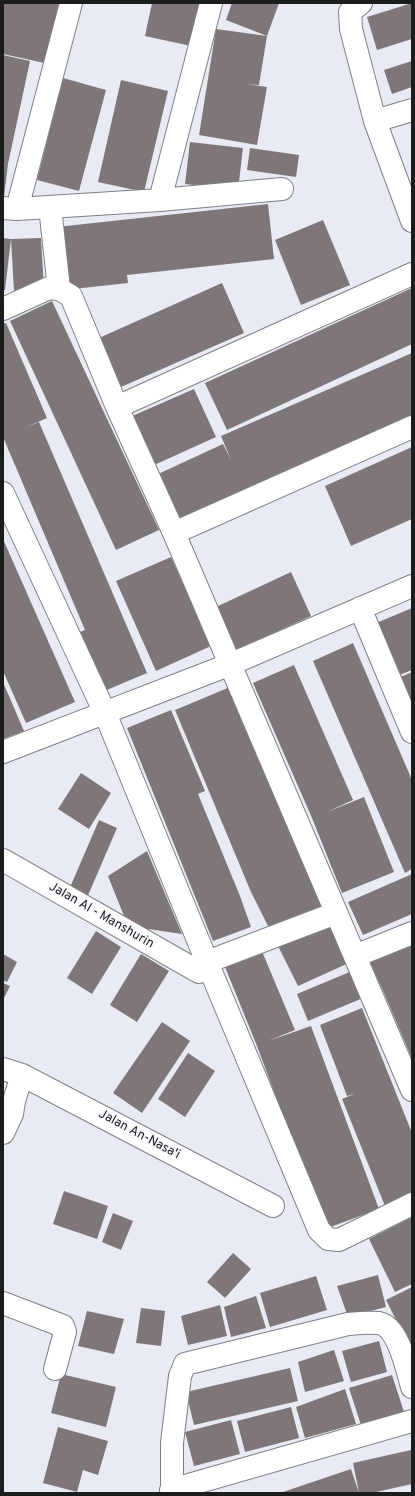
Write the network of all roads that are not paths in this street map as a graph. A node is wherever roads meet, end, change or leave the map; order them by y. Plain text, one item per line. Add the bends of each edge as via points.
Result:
1 (71, 3) edge
2 (211, 3) edge
3 (360, 3) edge
4 (412, 110) edge
5 (375, 121) junction
6 (282, 189) dead end
7 (160, 200) junction
8 (50, 207) junction
9 (10, 209) edge
10 (412, 221) edge
11 (412, 274) edge
12 (59, 289) junction
13 (3, 309) edge
14 (117, 407) junction
15 (412, 427) edge
16 (3, 493) edge
17 (174, 533) junction
18 (412, 586) edge
19 (360, 608) junction
20 (231, 664) junction
21 (105, 714) junction
22 (412, 732) edge
23 (3, 752) edge
24 (3, 860) edge
25 (336, 913) junction
26 (412, 933) edge
27 (355, 956) junction
28 (203, 967) junction
29 (13, 1072) edge
30 (412, 1090) edge
31 (3, 1133) edge
32 (412, 1204) edge
33 (273, 1206) dead end
34 (3, 1303) edge
35 (55, 1369) dead end
36 (412, 1387) edge
37 (412, 1421) edge
38 (172, 1491) edge

1 - 9 street
2 - 7 street
3 - 5 street via 350,12 351,29
4 - 5 street
5 - 10 street
6 - 7 street
7 - 8 street
8 - 9 street
8 - 12 street
11 - 14 street
12 - 13 street via 48,288
12 - 14 street via 71,296
14 - 17 street
15 - 17 street
16 - 21 street
17 - 20 street
18 - 19 street
19 - 20 street
19 - 22 street
20 - 21 street
20 - 25 street
21 - 23 street
21 - 28 street
24 - 28 street, Jalan Al - Manshurin
25 - 27 street
25 - 28 street
26 - 27 street
27 - 30 street
28 - 32 street via 319,1230 328,1239 339,1240
29 - 31 street via 12,1114
29 - 33 street, Jalan An-Nasa'i
34 - 35 street via 63,1326 65,1332
36 - 38 street via 396,1339 390,1329 381,1323 348,1324 185,1364 177,1393 172,1443
37 - 38 street

